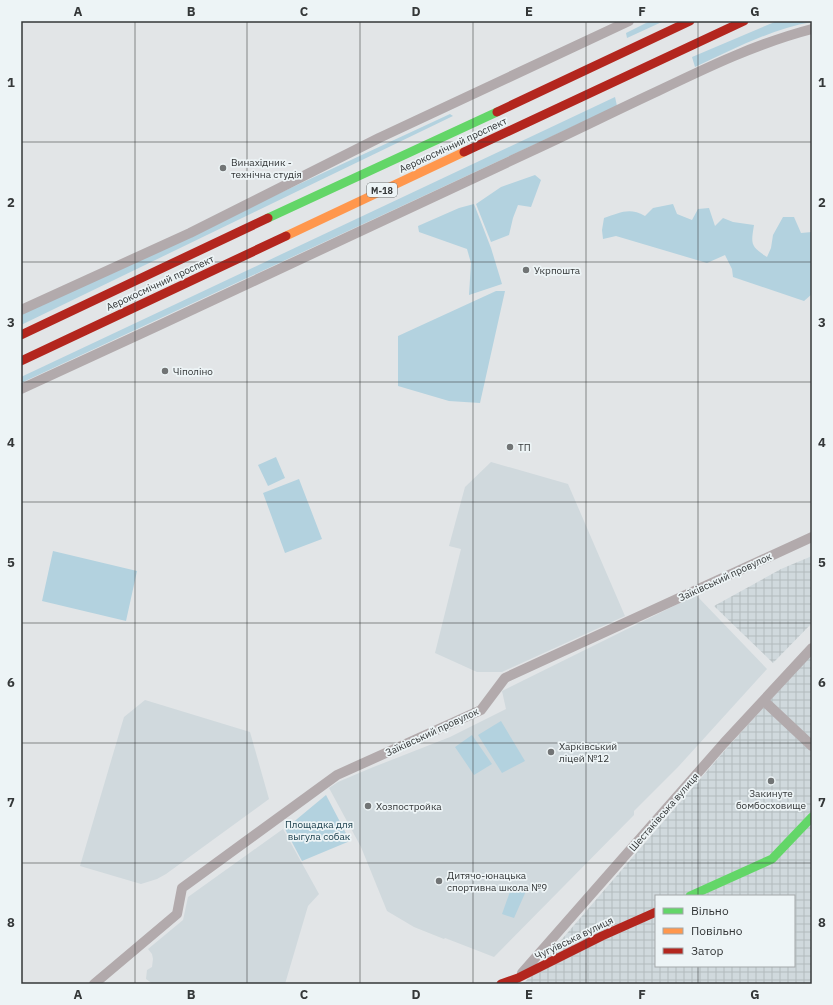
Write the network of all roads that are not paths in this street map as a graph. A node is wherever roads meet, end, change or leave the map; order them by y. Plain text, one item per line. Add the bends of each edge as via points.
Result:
1 (629, 21) edge
2 (690, 21) edge
3 (744, 21) edge
4 (812, 30) edge
5 (21, 310) edge
6 (21, 335) edge
7 (21, 361) edge
8 (21, 390) edge
9 (812, 537) edge
10 (812, 648) edge
11 (764, 701) junction
12 (812, 746) edge
13 (812, 817) edge
14 (692, 895) edge
15 (655, 912) edge
16 (518, 978) junction
17 (94, 984) edge
18 (501, 984) edge

1 - 5 street via 379,138 190,233
2 - 6 main road, Аерокосмічний проспект / М-18
3 - 7 main road, Аерокосмічний проспект / М-18
4 - 8 street via 747,50 698,72
9 - 17 street, Заїківський провулок via 505,678 481,710 338,776 182,888 177,914
10 - 11 street, Шестаківська вулиця
11 - 12 street
11 - 16 street, Шестаківська вулиця via 724,743
13 - 14 main road via 772,859
15 - 16 main road, Чугуївська вулиця
16 - 18 main road, Чугуївська вулиця

